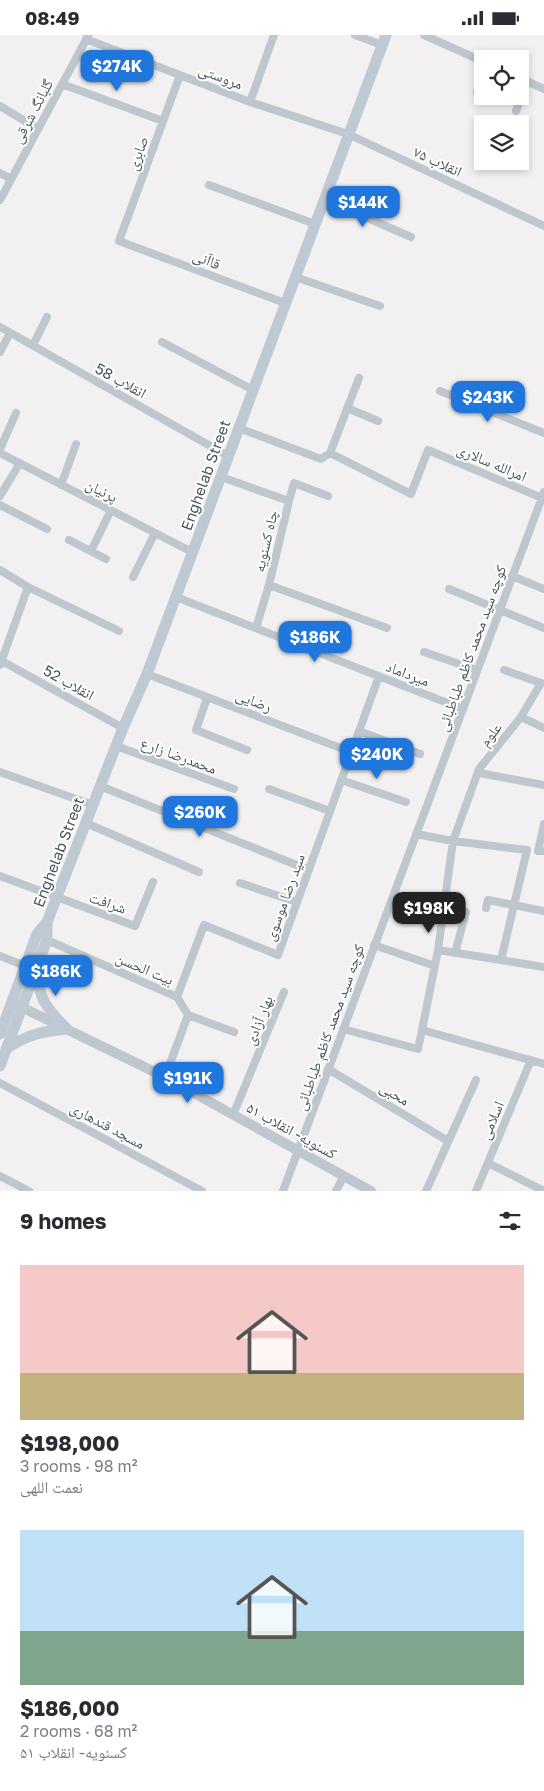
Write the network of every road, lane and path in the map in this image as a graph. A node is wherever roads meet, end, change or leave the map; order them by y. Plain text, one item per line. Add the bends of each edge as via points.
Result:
1 (274, 35) edge
2 (355, 35) edge
3 (424, 35) edge
4 (87, 37) edge
5 (384, 40) edge
6 (474, 57) edge
7 (180, 75) junction
8 (529, 83) edge
9 (62, 84) junction
10 (544, 89) edge
11 (250, 102) junction
12 (517, 105) edge
13 (0, 106) edge
14 (516, 111) dead end
15 (163, 121) junction
16 (38, 129) junction
17 (348, 134) junction
18 (0, 173) edge
19 (11, 179) junction
20 (209, 185) dead end
21 (0, 199) edge
22 (324, 199) junction
23 (315, 224) junction
24 (544, 226) edge
25 (412, 237) dead end
26 (119, 241) joint
27 (295, 277) junction
28 (285, 303) junction
29 (380, 306) dead end
30 (47, 317) dead end
31 (0, 327) edge
32 (10, 333) junction
33 (162, 342) dead end
34 (33, 345) junction
35 (0, 352) edge
36 (359, 378) dead end
37 (253, 390) junction
38 (440, 391) dead end
39 (347, 408) junction
40 (16, 413) dead end
41 (378, 421) dead end
42 (239, 428) junction
43 (544, 433) edge
44 (76, 444) dead end
45 (0, 449) edge
46 (0, 453) edge
47 (330, 453) junction
48 (228, 456) junction
49 (20, 463) junction
50 (221, 477) junction
51 (61, 485) junction
52 (543, 495) edge
53 (0, 496) edge
54 (328, 496) dead end
55 (289, 501) junction
56 (0, 505) edge
57 (111, 510) junction
58 (47, 529) dead end
59 (155, 533) junction
60 (69, 540) dead end
61 (90, 551) junction
62 (192, 552) junction
63 (106, 559) dead end
64 (0, 570) edge
65 (512, 576) junction
66 (133, 577) dead end
67 (269, 585) junction
68 (28, 587) junction
69 (448, 589) dead end
70 (544, 589) edge
71 (176, 597) junction
72 (499, 611) junction
73 (386, 627) dead end
74 (256, 628) junction
75 (544, 628) edge
76 (119, 631) dead end
77 (424, 652) dead end
78 (0, 662) edge
79 (477, 670) junction
80 (504, 670) dead end
81 (147, 675) junction
82 (379, 676) junction
83 (208, 697) junction
84 (463, 709) junction
85 (521, 717) junction
86 (123, 728) junction
87 (544, 728) edge
88 (359, 731) junction
89 (116, 746) junction
90 (247, 750) dead end
91 (351, 752) junction
92 (420, 754) dead end
93 (0, 772) edge
94 (479, 773) junction
95 (341, 780) junction
96 (544, 785) edge
97 (100, 786) junction
98 (234, 789) dead end
99 (269, 789) dead end
100 (406, 802) dead end
101 (93, 805) junction
102 (330, 811) junction
103 (86, 823) junction
104 (544, 824) edge
105 (416, 834) junction
106 (453, 841) junction
107 (527, 850) junction
108 (541, 851) edge
109 (309, 870) junction
110 (199, 872) dead end
111 (0, 877) edge
112 (153, 882) dead end
113 (240, 883) dead end
114 (56, 898) junction
115 (297, 902) junction
116 (515, 905) junction
117 (486, 908) dead end
118 (544, 911) edge
119 (466, 912) dead end
120 (47, 922) junction
121 (47, 940) junction
122 (374, 945) junction
123 (438, 950) junction
124 (455, 953) junction
125 (0, 956) edge
126 (501, 960) junction
127 (435, 966) junction
128 (544, 967) edge
129 (31, 968) junction
130 (284, 992) dead end
131 (177, 997) junction
132 (11, 1003) junction
133 (22, 1007) junction
134 (188, 1015) junction
135 (67, 1029) junction
136 (343, 1029) junction
137 (422, 1030) junction
138 (234, 1032) dead end
139 (0, 1033) edge
140 (6, 1049) junction
141 (532, 1060) junction
142 (544, 1064) edge
143 (0, 1066) edge
144 (328, 1069) junction
145 (165, 1077) junction
146 (476, 1080) dead end
147 (0, 1083) edge
148 (233, 1115) junction
149 (448, 1141) junction
150 (298, 1151) junction
151 (488, 1163) junction
152 (0, 1176) edge
153 (344, 1176) junction
154 (29, 1191) edge
155 (202, 1191) edge
156 (283, 1191) edge
157 (336, 1191) edge
158 (371, 1191) edge
159 (426, 1191) edge
160 (476, 1191) edge
161 (544, 1191) edge

1 - 11 street
2 - 5 street
3 - 6 street
4 - 7 street, مروستی
4 - 9 street, گلبانگ شرقی
5 - 17 main road, Enghelab Street
7 - 11 street, مروستی
7 - 15 street, صابری
8 - 10 street
9 - 15 street
9 - 16 street, گلبانگ شرقی
11 - 17 street, مروستی
12 - 14 street
13 - 16 street
15 - 26 street, صابری
16 - 19 street, گلبانگ شرقی
17 - 22 main road, Enghelab Street
17 - 24 street, انقلاب ۷۵
18 - 19 street
19 - 21 street, گلبانگ شرقی
20 - 23 street
22 - 23 main road, Enghelab Street
22 - 25 street
23 - 27 main road, Enghelab Street
26 - 28 street, قاآنی
27 - 28 main road, Enghelab Street
27 - 29 street
28 - 37 main road, Enghelab Street
30 - 34 street
31 - 32 street, انقلاب 58
32 - 34 street, انقلاب 58
32 - 35 street
33 - 37 street
34 - 48 street, انقلاب 58
36 - 39 street
37 - 42 main road, Enghelab Street
38 - 43 street
39 - 41 street
39 - 47 street
40 - 45 street
42 - 47 street, امرالله سالاری via 321,459
42 - 48 main road, Enghelab Street
44 - 51 street
46 - 49 street, پرنیان
47 - 52 street, امرالله سالاری via 411,494 428,450
48 - 50 main road, Enghelab Street
49 - 51 street, پرنیان
49 - 53 street
50 - 55 street, چاه کسنویه
50 - 62 main road, Enghelab Street
51 - 57 street, پرنیان
52 - 65 street, کوچه سید محمد کاظم طباطبائی
54 - 55 street via 294,483
55 - 67 street, چاه کسنویه
56 - 58 street
57 - 59 street, پرنیان
57 - 61 street
59 - 62 street, پرنیان
59 - 66 street
60 - 61 street
61 - 63 street
62 - 71 main road, Enghelab Street
64 - 68 street
65 - 70 street
65 - 72 street, کوچه سید محمد کاظم طباطبائی
67 - 73 street
67 - 74 street, چاه کسنویه
68 - 76 street
68 - 78 street
69 - 72 street
71 - 74 street, میرداماد
71 - 81 main road, Enghelab Street
72 - 75 street
72 - 79 street, کوچه سید محمد کاظم طباطبائی
74 - 82 street, میرداماد
77 - 79 street
78 - 86 street, انقلاب 52
79 - 84 street, کوچه سید محمد کاظم طباطبائی
80 - 85 street, علوم via 540,683
81 - 83 street, رضایی
81 - 86 main road, Enghelab Street
82 - 84 street, میرداماد
82 - 88 street, سید رضا موسوی
83 - 90 street via 196,730
83 - 91 street, رضایی
84 - 105 street, کوچه سید محمد کاظم طباطبائی
85 - 87 street
85 - 94 street, علوم
86 - 89 main road, Enghelab Street
88 - 91 street, سید رضا موسوی
88 - 92 street
89 - 97 main road, Enghelab Street
89 - 98 street, محمدرضا زارع
91 - 95 street, سید رضا موسوی
93 - 101 street
94 - 96 street
94 - 106 street, علوم
95 - 100 street
95 - 102 street, سید رضا موسوی
97 - 101 main road, Enghelab Street
97 - 109 street
99 - 102 street
101 - 103 main road, Enghelab Street
102 - 109 street, سید رضا موسوی
103 - 110 street
103 - 114 main road, Enghelab Street
104 - 108 street
105 - 106 street
105 - 122 street, کوچه سید محمد کاظم طباطبائی
106 - 107 street
106 - 123 street, علوم
107 - 108 street
107 - 116 street
109 - 115 street, سید رضا موسوی
111 - 114 street
112 - 114 street, شرافت via 135,925
113 - 115 street
114 - 120 main road, Enghelab Street
115 - 131 street, سید رضا موسوی via 278,955 204,925
116 - 117 street via 488,900
116 - 118 street
116 - 126 street
119 - 124 street
120 - 121 main road, Enghelab Street
120 - 129 main road, Enghelab Street via 37,934
121 - 129 main road, Enghelab Street
121 - 131 street, بیت الحسن
122 - 127 street
122 - 136 street, کوچه سید محمد کاظم طباطبائی
123 - 124 street
123 - 127 street, علوم
124 - 126 street
125 - 129 street
126 - 128 street
127 - 137 street, علوم
129 - 132 main road, Enghelab Street
129 - 133 main road, Enghelab Street
129 - 135 main road via 43,1001
130 - 148 street, بهار آزادی
131 - 134 street
132 - 133 street, کسنویه- انقلاب ۵۱
132 - 139 main road, Enghelab Street
133 - 135 street, کسنویه- انقلاب ۵۱
133 - 140 main road, Enghelab Street
134 - 138 street
134 - 145 street
135 - 140 main road via 33,1035
135 - 145 street, کسنویه- انقلاب ۵۱
136 - 137 street, علوم via 418,1049
136 - 144 street, کوچه سید محمد کاظم طباطبائی
137 - 141 street
140 - 143 main road, Enghelab Street
141 - 142 street
141 - 151 street, اسلامی
144 - 149 street, محبی
144 - 150 street, کوچه سید محمد کاظم طباطبائی
145 - 148 street, کسنویه- انقلاب ۵۱
146 - 149 street
147 - 155 street, مسجد قندهاری
148 - 150 street, کسنویه- انقلاب ۵۱
149 - 159 street
150 - 153 street, کسنویه- انقلاب ۵۱
150 - 156 street
151 - 160 street, اسلامی
151 - 161 street
152 - 154 street
153 - 157 street
153 - 158 street, کسنویه- انقلاب ۵۱

